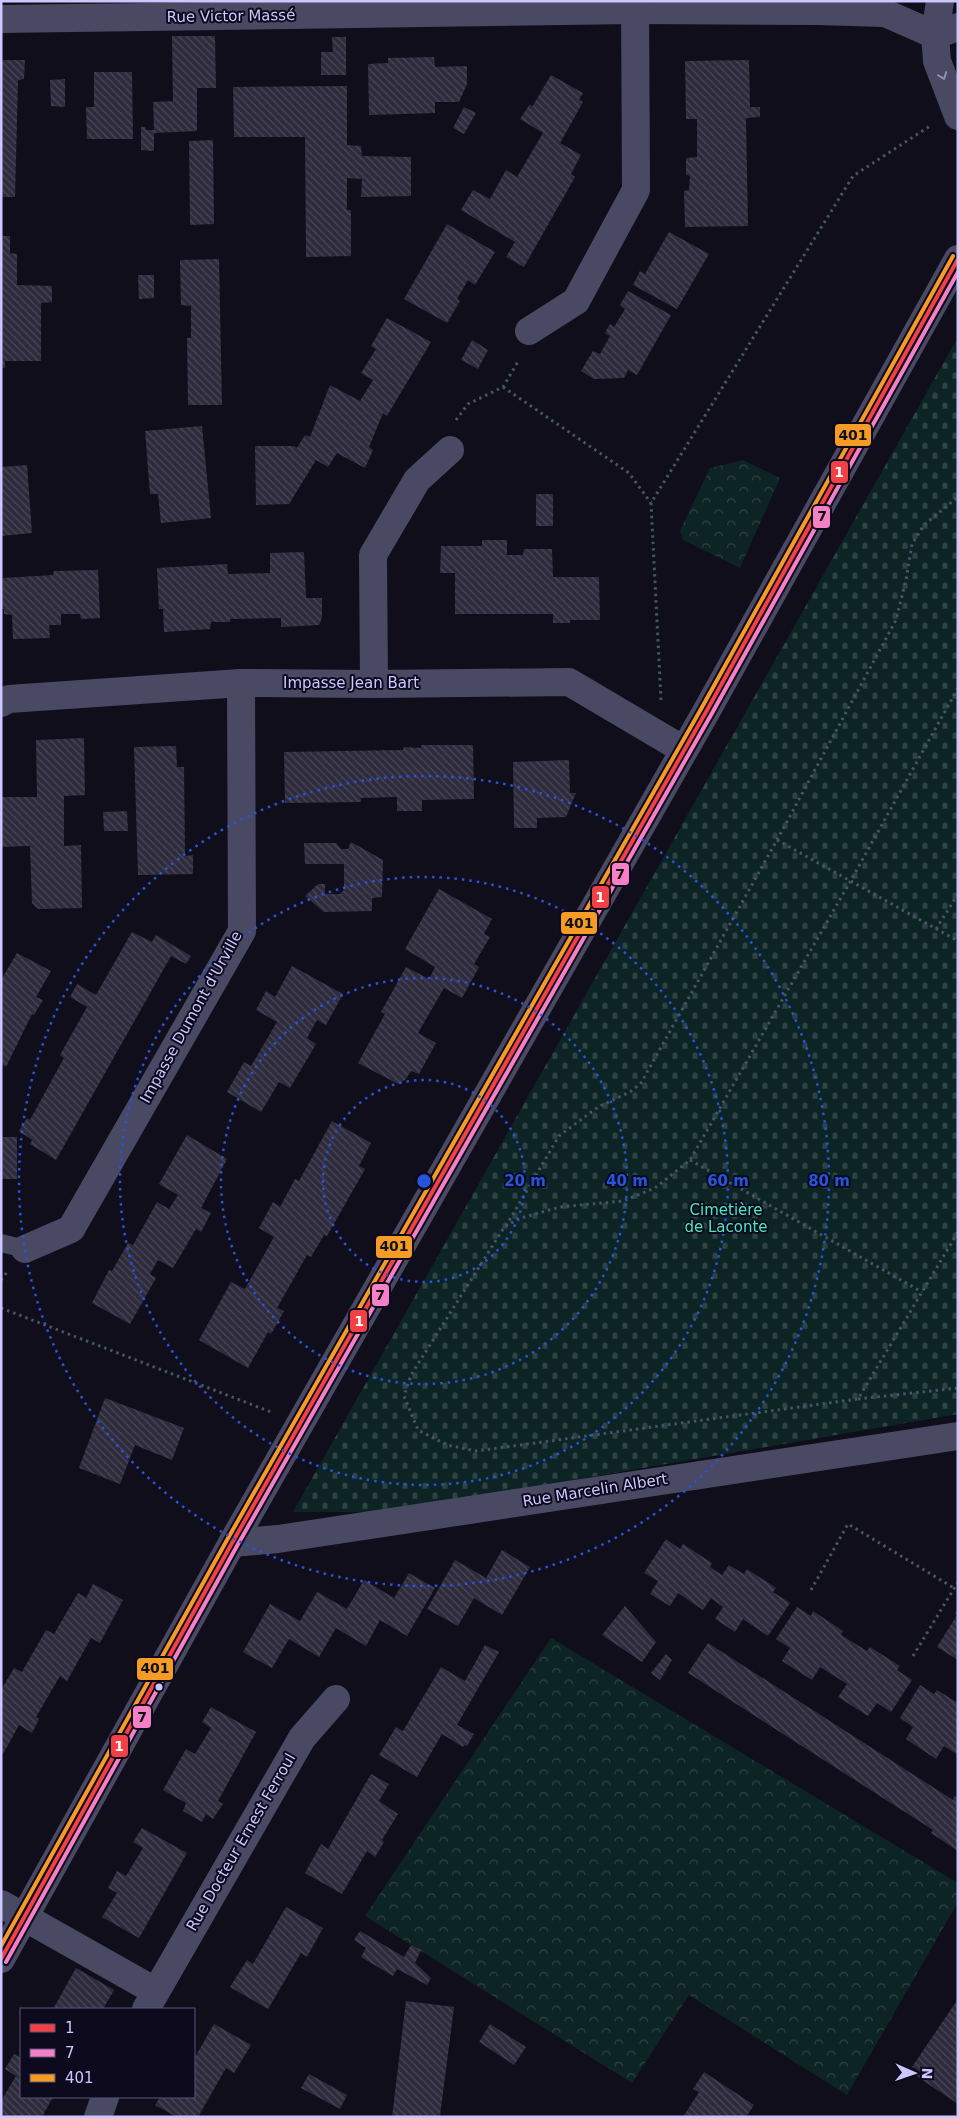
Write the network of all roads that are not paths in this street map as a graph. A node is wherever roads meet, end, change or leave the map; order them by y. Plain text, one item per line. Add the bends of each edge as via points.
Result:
1 (940, 1) edge
2 (635, 5) edge
3 (1, 19) edge
4 (947, 31) edge
5 (956, 112) edge
6 (958, 259) edge
7 (529, 331) road end
8 (450, 450) road end
9 (241, 683) junction
10 (374, 684) junction
11 (1, 703) edge
12 (684, 750) junction
13 (13, 1246) edge
14 (958, 1436) edge
15 (232, 1543) junction
16 (336, 1699) dead end
17 (1, 1904) edge
18 (26, 1917) junction
19 (1, 1960) edge
20 (150, 2000) edge
21 (105, 2098) edge
22 (98, 2117) edge

1 - 4 street
2 - 3 street, Rue Victor Massé
2 - 4 street, Rue Victor Massé via 885,14
2 - 7 street via 636,190 576,301
4 -> 5 street via 937,62
6 - 12 street
8 - 10 street via 417,480 373,555
9 - 10 street, Impasse Jean Bart
9 - 11 street, Impasse Jean Bart via 9,699
9 - 13 street, Impasse Dumont d'Urville via 242,931 71,1229
10 - 12 street, Impasse Jean Bart via 568,682
12 - 15 street
14 - 15 street, Rue Marcelin Albert via 278,1539
15 - 18 street
16 - 20 street, Rue Docteur Ernest Ferroul via 302,1738
17 - 18 street, Rue Docteur Ernest Ferroul
18 - 19 street
18 - 20 street, Rue Docteur Ernest Ferroul
21 - 22 street

